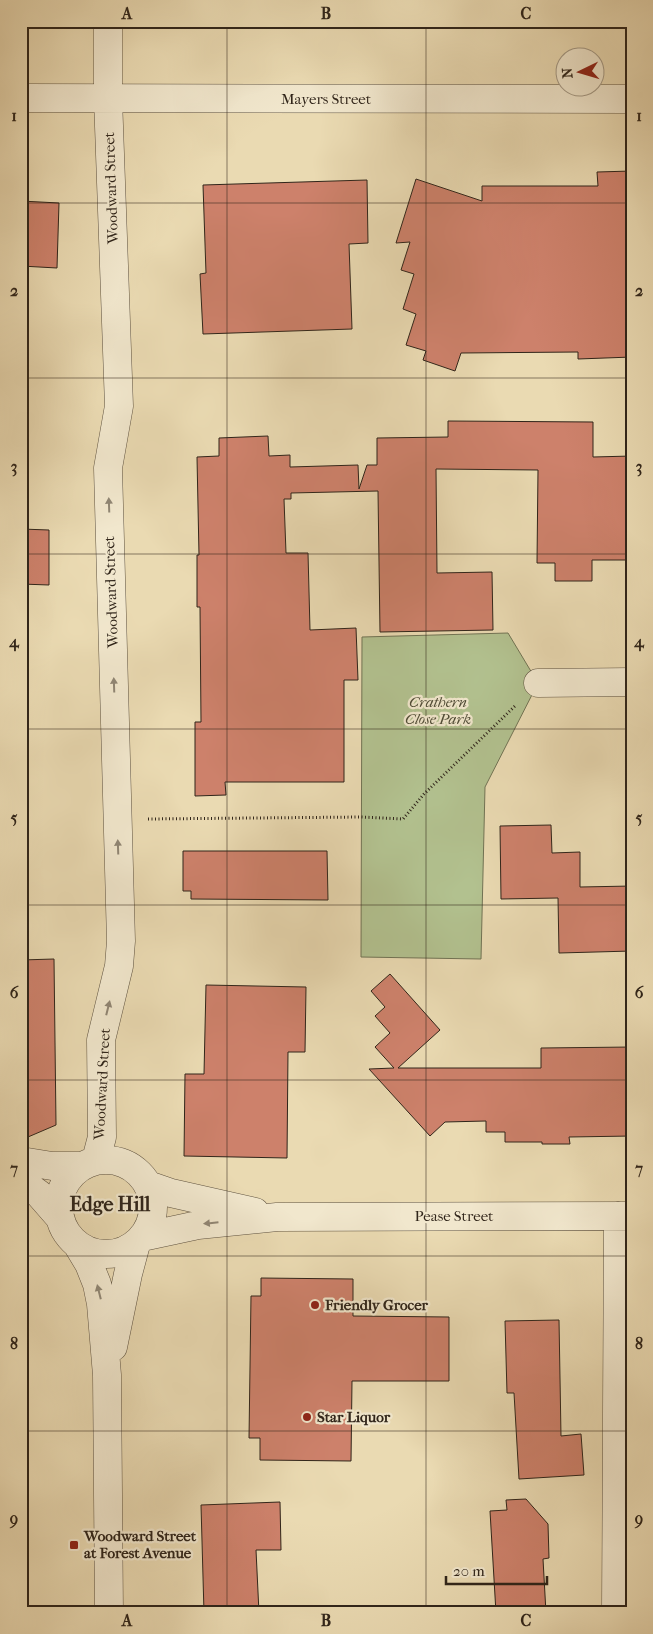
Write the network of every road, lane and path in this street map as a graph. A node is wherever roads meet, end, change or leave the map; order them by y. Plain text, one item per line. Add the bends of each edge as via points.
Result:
1 (108, 21) edge
2 (21, 98) edge
3 (108, 98) junction
4 (632, 99) edge
5 (538, 682) joint
6 (632, 682) edge
7 (117, 819) junction
8 (21, 1161) edge
9 (89, 1163) junction
10 (21, 1181) edge
11 (148, 1185) junction
12 (625, 1216) edge
13 (277, 1217) junction
14 (60, 1218) junction
15 (139, 1240) junction
16 (76, 1244) junction
17 (107, 1375) junction
18 (109, 1613) edge
19 (616, 1613) edge

1 - 3 street, Woodward Street
2 - 3 street, Mayers Street
3 - 4 street, Mayers Street
7 -> 3 street, Woodward Street via 108,468 119,406
5 - 6 street
5 - 7 path via 424,794 403,820 361,817
9 -> 7 street, Woodward Street via 102,1137 101,1040 119,966
8 - 9 street via 52,1166
9 - 11 street via 111,1160 126,1164
9 - 14 street via 70,1176 62,1188
10 - 14 street via 39,1194
11 - 13 street, Pease Street
11 - 15 street via 153,1200 152,1216 147,1231
12 - 13 street, Pease Street
12 - 19 street
13 -> 15 street, Pease Street via 198,1225
14 - 16 street
15 - 16 street via 122,1251 106,1254
15 - 17 street via 128,1274
17 -> 16 street via 97,1284
17 - 18 street

